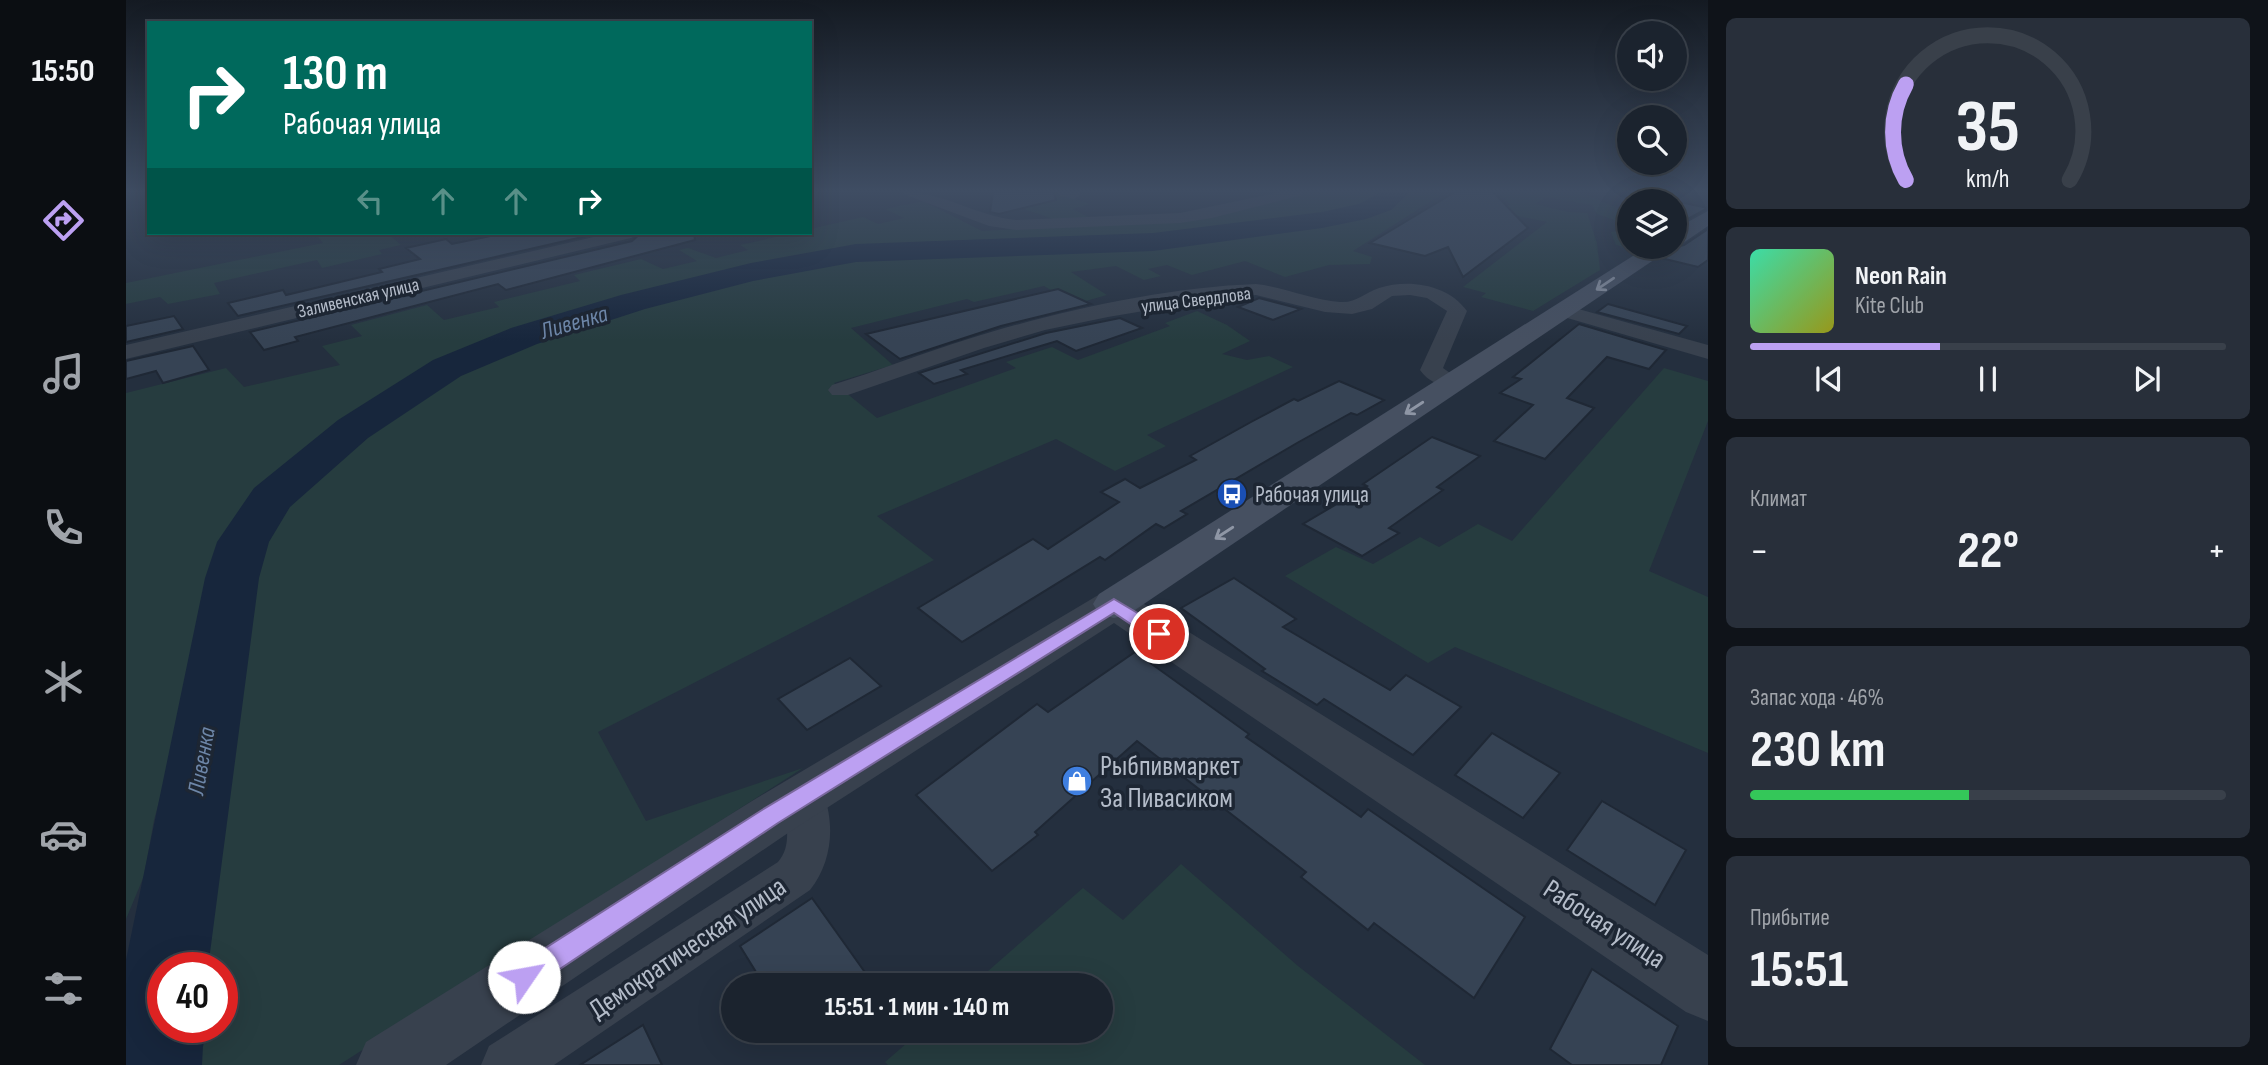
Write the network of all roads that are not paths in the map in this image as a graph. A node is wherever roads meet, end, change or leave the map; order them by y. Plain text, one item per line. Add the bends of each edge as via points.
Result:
1 (569, 242) edge
2 (1644, 259) edge
3 (1564, 312) junction
4 (126, 352) edge
5 (1708, 352) edge
6 (1456, 381) junction
7 (840, 390) dead end
8 (1114, 604) junction
9 (804, 795) junction
10 (1708, 990) edge
11 (389, 1065) edge
12 (508, 1065) edge

1 - 4 street, Заливенская улица
2 -> 3 main road
3 - 5 street
3 - 6 main road
6 - 7 street, улица Свердлова via 1431,370 1457,311 1444,298 1398,290 1351,308 1245,289 1055,322
6 -> 8 main road
8 - 9 street
8 - 10 street, Рабочая улица
9 - 11 street
9 - 12 street, Демократическая улица via 810,853 805,866

